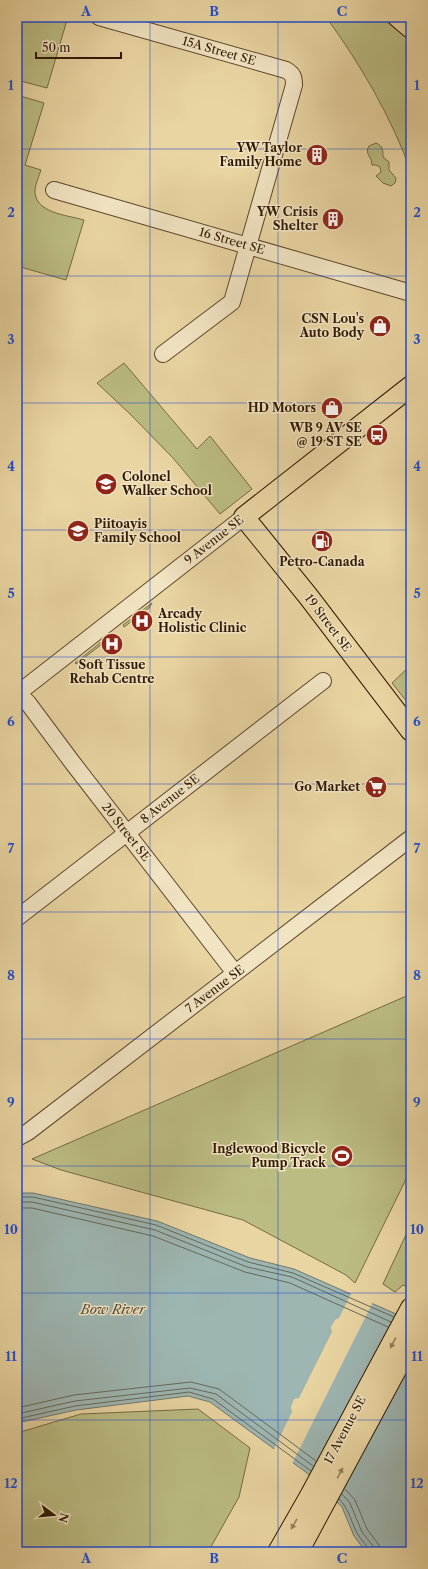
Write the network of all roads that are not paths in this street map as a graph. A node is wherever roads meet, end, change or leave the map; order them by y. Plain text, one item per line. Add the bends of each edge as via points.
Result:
1 (99, 17) edge
2 (54, 190) dead end
3 (248, 246) junction
4 (411, 293) edge
5 (163, 354) dead end
6 (411, 386) edge
7 (244, 517) junction
8 (323, 681) dead end
9 (17, 693) edge
10 (411, 731) edge
11 (126, 833) junction
12 (411, 838) edge
13 (17, 918) edge
14 (235, 973) junction
15 (17, 1138) edge
16 (411, 1308) edge
17 (411, 1342) edge
18 (316, 1502) junction
19 (278, 1552) edge
20 (298, 1552) edge

1 - 3 street, 15A Street SE via 286,70 292,74 294,85
2 - 3 street, 16 Street SE
3 - 4 street, 16 Street SE
3 - 5 street via 232,302
6 - 7 main road, 9 Avenue SE
7 - 9 street, 9 Avenue SE
7 - 10 main road, 19 Street SE
8 - 11 street, 8 Avenue SE
9 - 11 street, 20 Street SE via 28,703
11 - 13 street, 8 Avenue SE
11 - 14 street, 20 Street SE
12 - 14 street, 7 Avenue SE
14 - 15 street, 7 Avenue SE
16 -> 18 main road, 17 Avenue SE
18 -> 17 main road, 17 Avenue SE
18 -> 19 main road, 17 Avenue SE
18 - 20 main road, 17 Avenue SE

